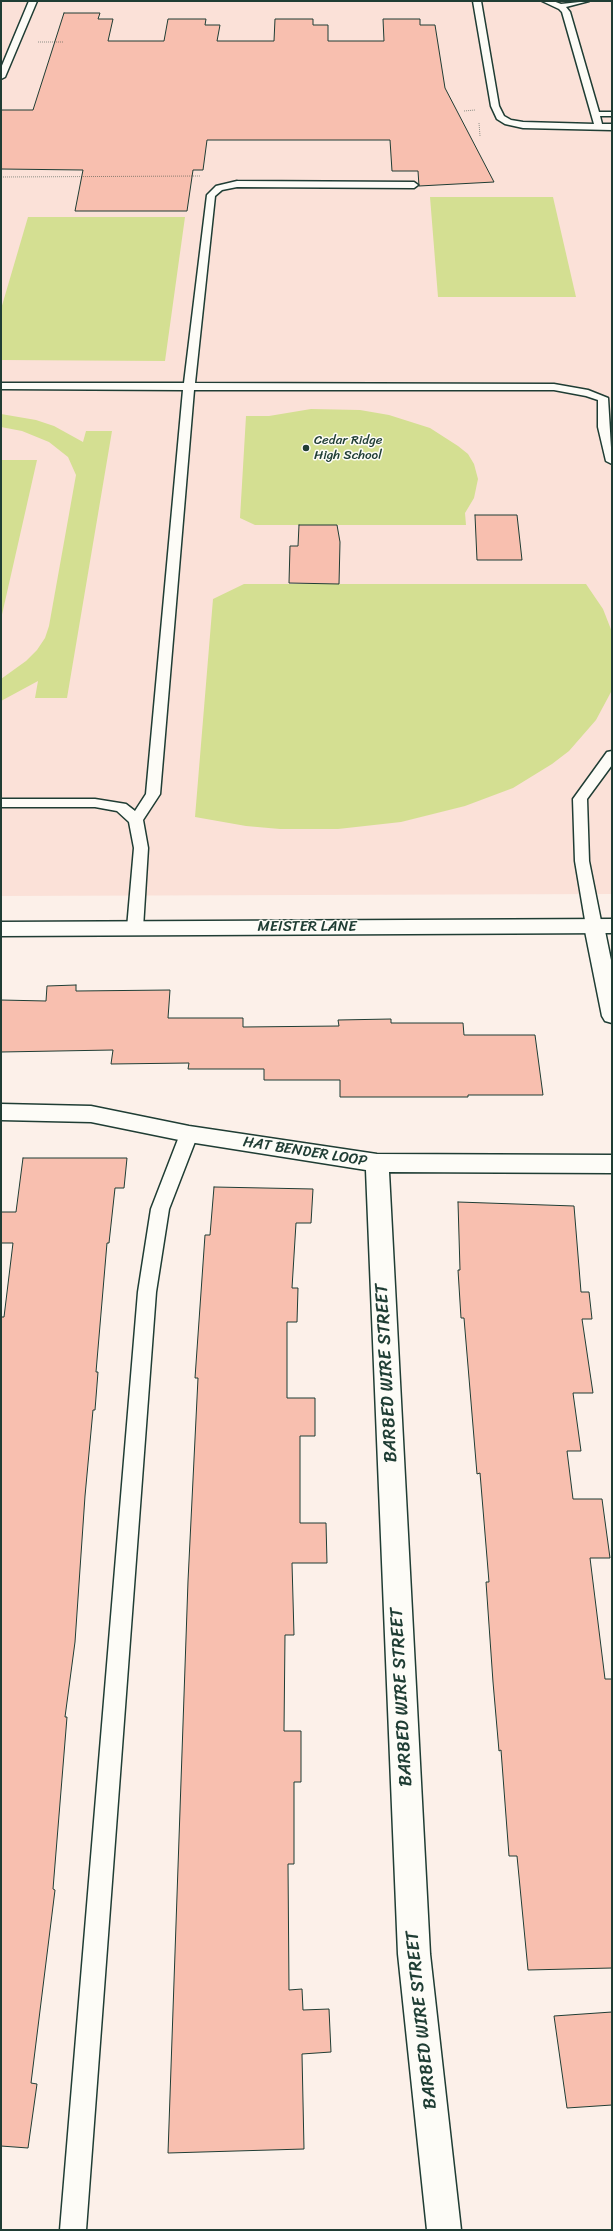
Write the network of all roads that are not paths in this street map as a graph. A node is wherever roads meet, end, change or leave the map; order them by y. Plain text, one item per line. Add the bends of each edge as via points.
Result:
1 (33, 1) edge
2 (477, 1) edge
3 (546, 1) edge
4 (585, 1) edge
5 (560, 6) junction
6 (1, 77) edge
7 (596, 114) junction
8 (612, 114) edge
9 (599, 127) junction
10 (612, 127) edge
11 (414, 185) dead end
12 (1, 386) edge
13 (189, 386) junction
14 (608, 395) edge
15 (612, 461) edge
16 (612, 755) edge
17 (1, 803) edge
18 (136, 820) junction
19 (603, 926) edge
20 (135, 928) junction
21 (1, 929) edge
22 (612, 1016) edge
23 (1, 1112) edge
24 (189, 1134) junction
25 (377, 1163) junction
26 (612, 1164) edge
27 (73, 2230) edge
28 (444, 2230) edge

1 - 6 lane
2 - 9 lane via 495,106 500,117 508,122 523,125
3 - 5 lane
4 - 5 lane
5 - 7 lane via 566,12
7 - 8 lane
7 - 9 lane
9 - 10 lane
11 - 13 lane via 237,184 215,190 210,199
12 - 13 lane
13 - 14 lane via 554,387
13 - 18 lane via 153,794
14 - 15 lane via 604,427
16 - 19 lane via 580,799 582,861
17 - 18 lane via 101,804 121,807
18 - 20 lane via 140,848
19 - 20 street, MEISTER LANE
19 - 22 street
20 - 21 street, MEISTER LANE
23 - 24 street, HAT BENDER LOOP via 91,1114
24 - 25 street, HAT BENDER LOOP
24 - 27 lane via 160,1209 147,1292
25 - 26 street, HAT BENDER LOOP
25 - 28 street, BARBED WIRE STREET via 414,1954

